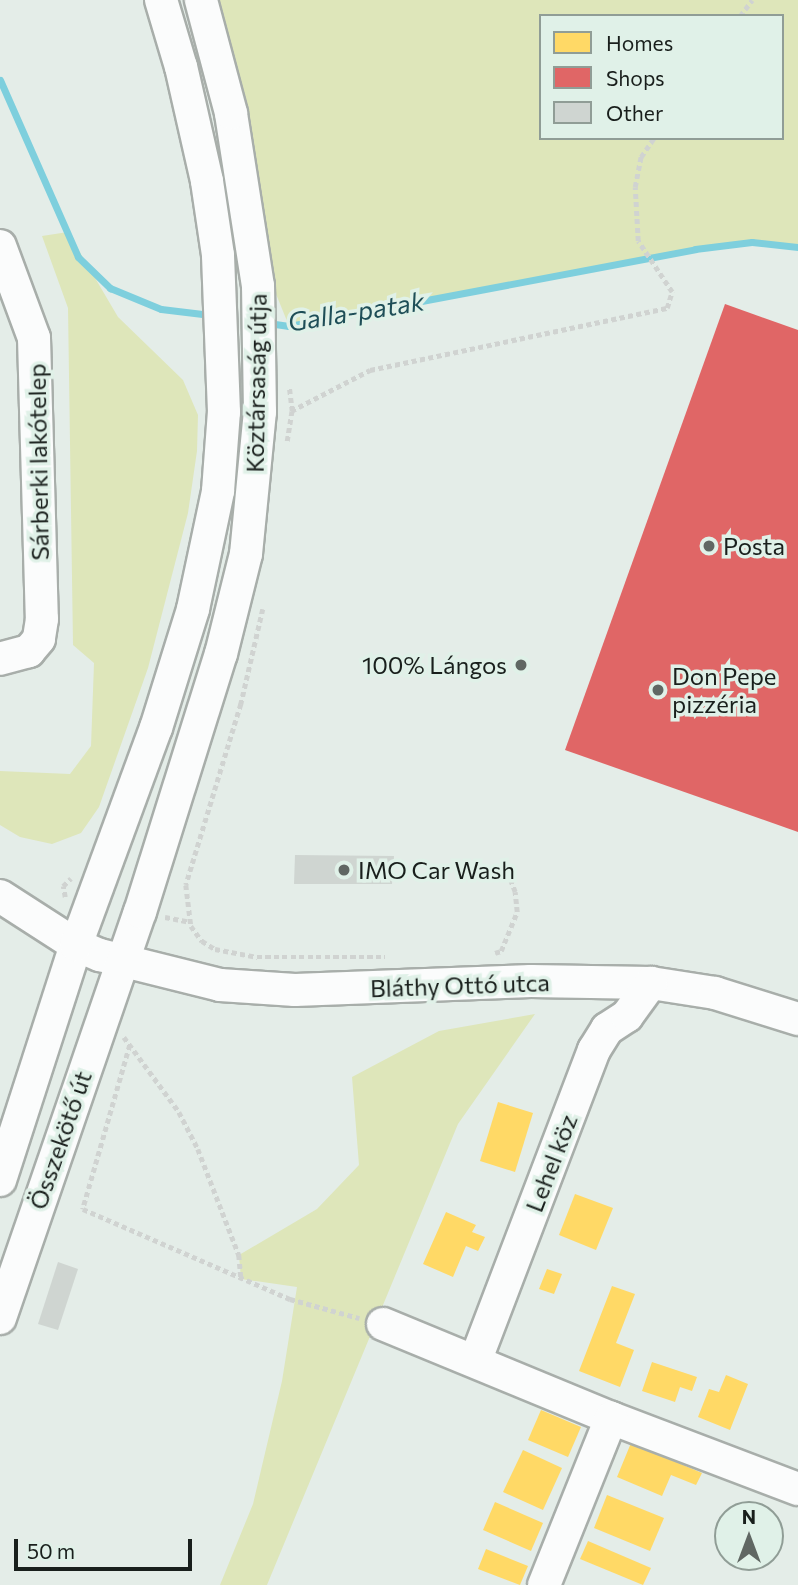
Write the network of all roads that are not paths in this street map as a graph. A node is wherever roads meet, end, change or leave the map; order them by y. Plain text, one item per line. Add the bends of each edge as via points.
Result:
1 (161, 0) edge
2 (201, 0) edge
3 (0, 246) edge
4 (0, 659) edge
5 (0, 895) edge
6 (76, 945) junction
7 (120, 962) junction
8 (651, 983) junction
9 (798, 1019) edge
10 (0, 1180) edge
11 (0, 1318) edge
12 (383, 1324) road end
13 (476, 1359) junction
14 (611, 1418) junction
15 (798, 1489) edge
16 (544, 1585) edge

1 - 6 street, Köztársaság útja via 206,181 220,286 224,412 218,491 193,609 156,728
2 - 7 street, Köztársaság útja via 231,113 258,286 260,412 246,554 235,600
3 - 4 street, Sárberki lakótelep via 34,338 42,619 39,639 29,651
5 - 6 street, Bláthy Ottó utca
6 - 7 street, Bláthy Ottó utca
6 - 10 street, Összekötő út
7 - 8 street, Bláthy Ottó utca via 220,985 295,990 531,981
7 - 11 street, Összekötő út
8 - 9 street, Bláthy Ottó utca via 715,993
8 - 13 street, Lehel köz via 627,1016 607,1029 594,1050
12 - 13 street
13 - 14 street
14 - 15 street
14 - 16 street

